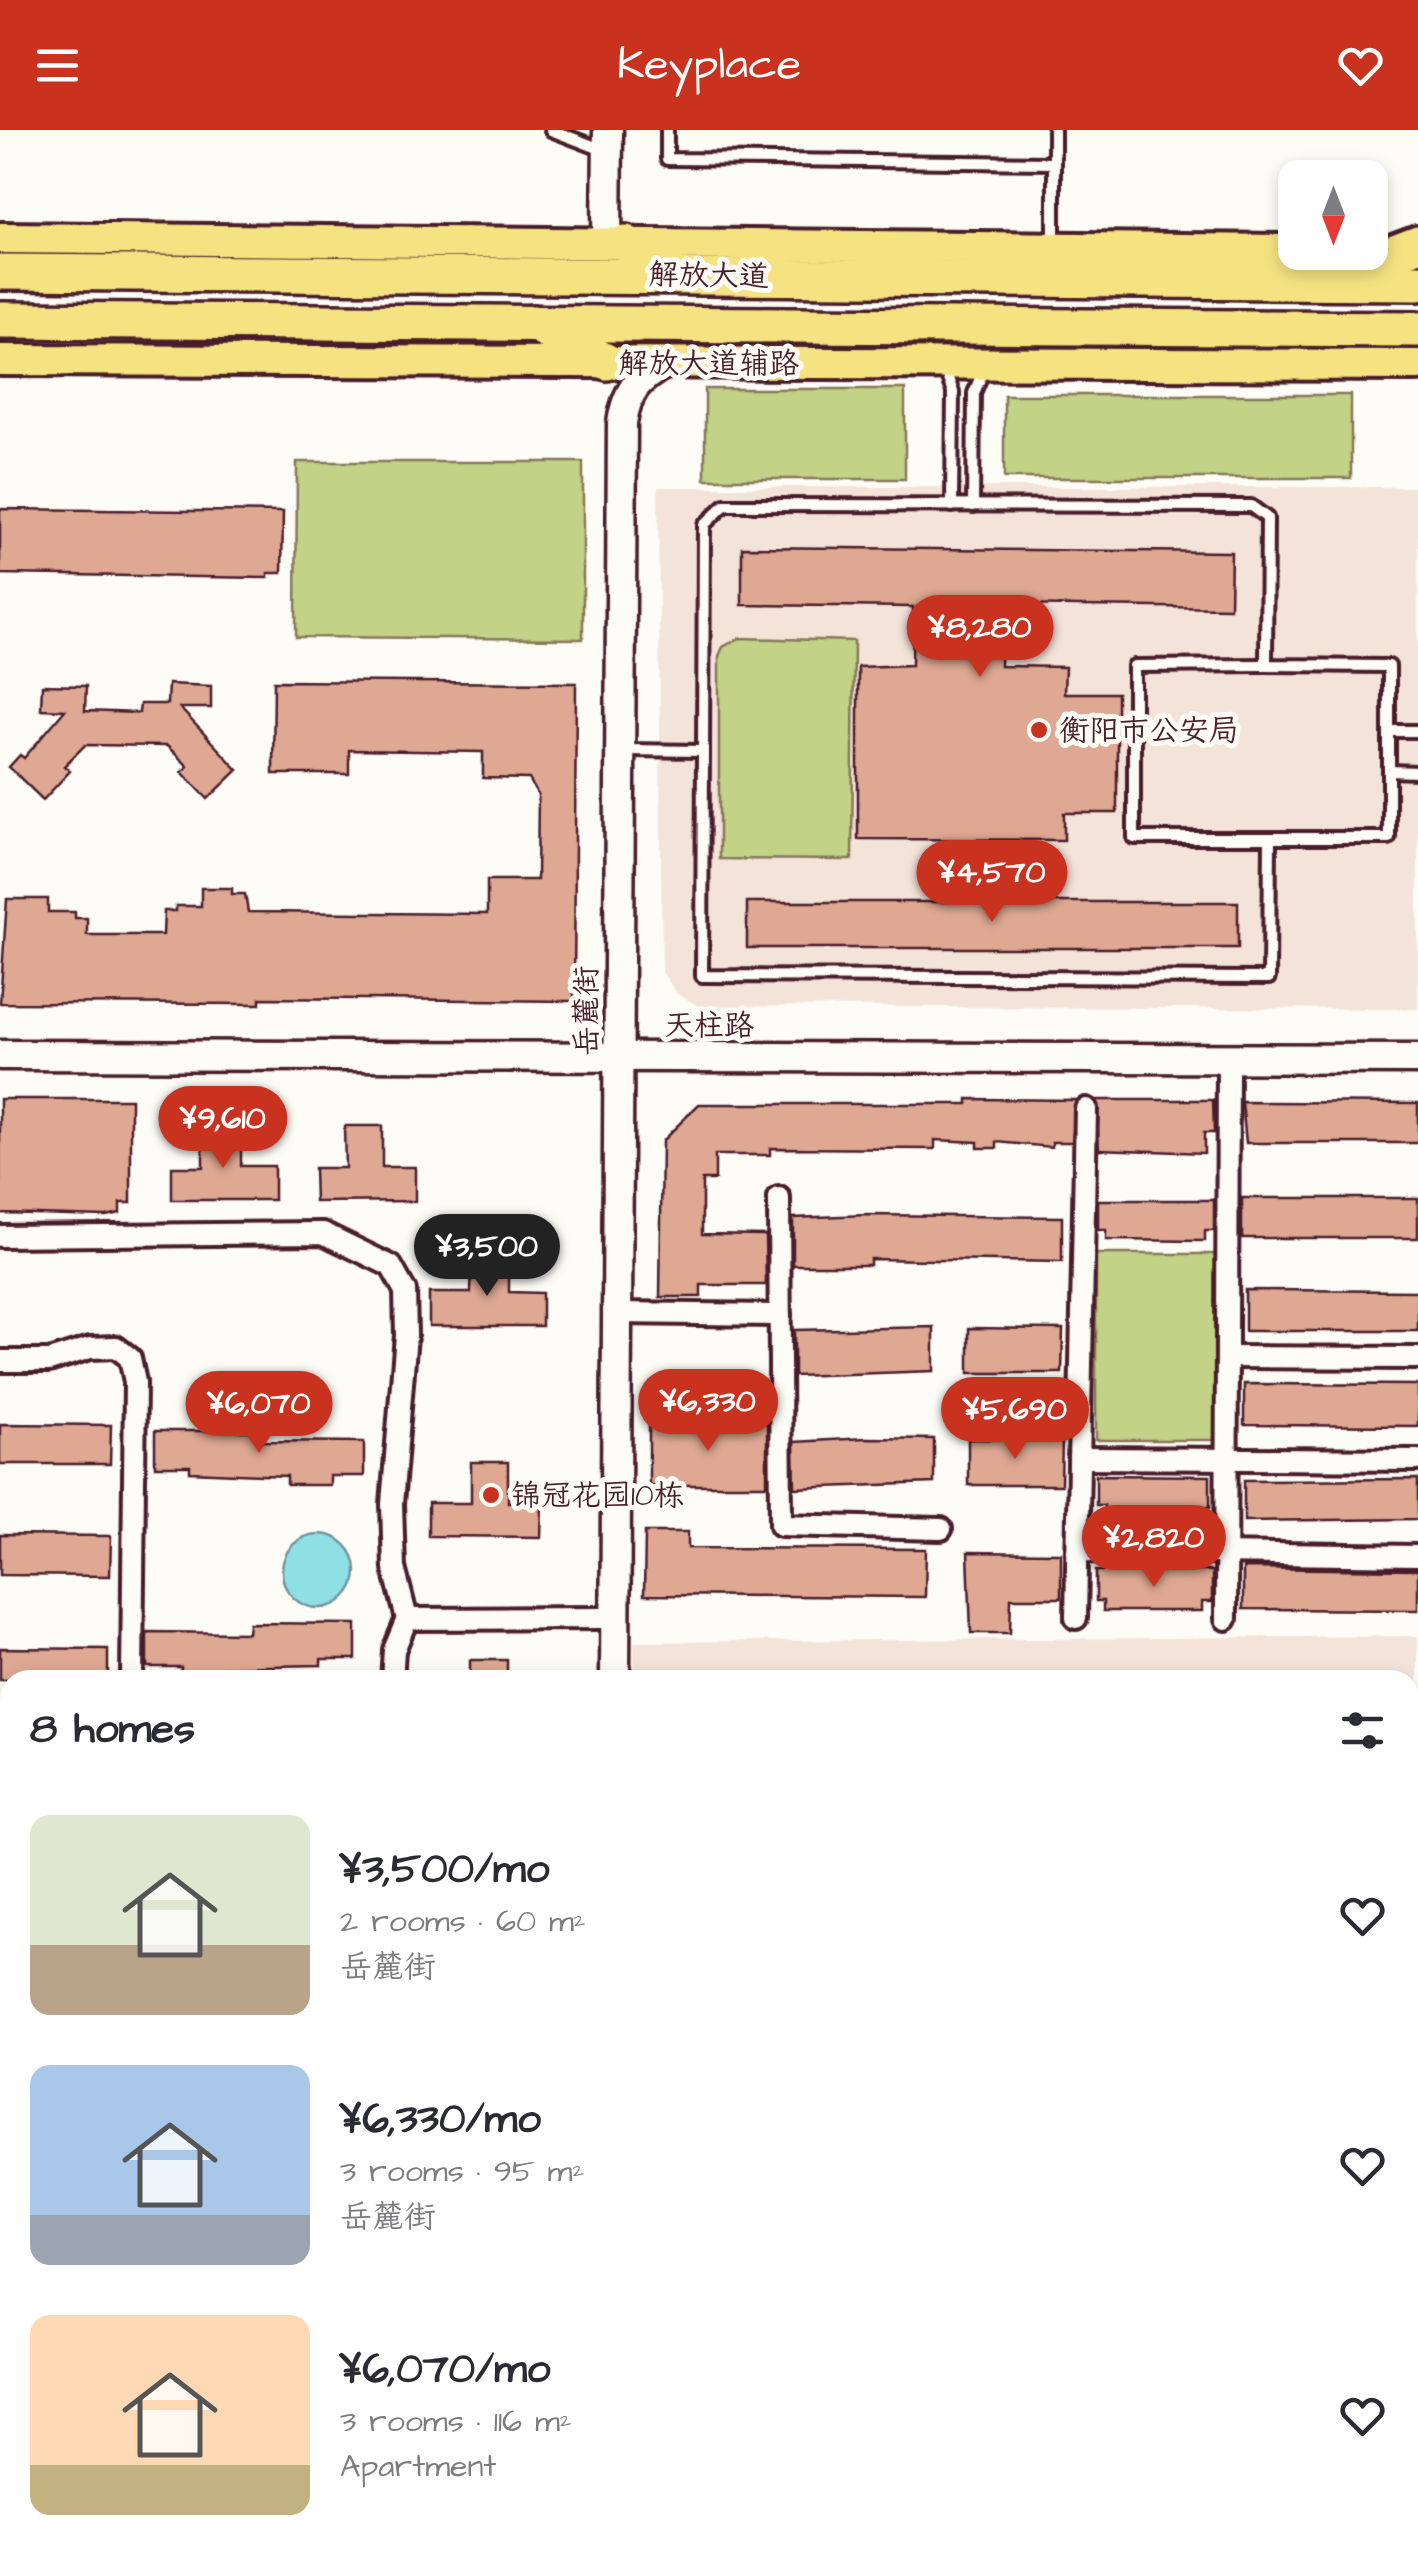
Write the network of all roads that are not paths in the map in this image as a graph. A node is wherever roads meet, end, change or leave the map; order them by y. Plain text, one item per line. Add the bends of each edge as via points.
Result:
1 (551, 130) edge
2 (667, 130) edge
3 (1054, 130) edge
4 (579, 135) edge
5 (614, 137) edge
6 (1054, 162) junction
7 (0, 238) edge
8 (616, 243) junction
9 (1054, 246) junction
10 (1278, 250) edge
11 (1388, 255) edge
12 (1415, 260) edge
13 (0, 272) edge
14 (578, 274) junction
15 (674, 274) junction
16 (0, 320) edge
17 (528, 320) junction
18 (1418, 329) edge
19 (0, 360) edge
20 (607, 362) junction
21 (666, 363) junction
22 (942, 364) junction
23 (986, 364) junction
24 (1418, 365) edge
25 (952, 506) junction
26 (973, 506) junction
27 (1266, 666) junction
28 (1389, 731) junction
29 (1418, 731) edge
30 (620, 750) junction
31 (703, 751) junction
32 (1389, 771) junction
33 (1418, 772) edge
34 (1270, 838) junction
35 (0, 1055) edge
36 (612, 1057) junction
37 (1228, 1059) junction
38 (1418, 1059) edge
39 (1086, 1109) dead end
40 (780, 1198) dead end
41 (0, 1236) edge
42 (617, 1313) junction
43 (780, 1314) junction
44 (1228, 1358) junction
45 (1418, 1358) edge
46 (0, 1361) edge
47 (1079, 1458) junction
48 (1227, 1459) junction
49 (1418, 1460) edge
50 (940, 1529) dead end
51 (1077, 1551) junction
52 (1227, 1553) junction
53 (1418, 1556) edge
54 (602, 1618) junction
55 (1076, 1618) dead end
56 (408, 1619) junction
57 (1226, 1619) dead end
58 (132, 1670) edge
59 (393, 1670) edge
60 (602, 1670) edge
61 (615, 1670) edge

1 - 4 lane
2 - 6 lane via 666,159
3 - 6 lane
4 - 5 lane
5 - 8 street
6 - 9 lane
7 - 8 main road
8 - 9 main road
8 - 14 highway
8 - 15 highway
9 - 10 main road
11 - 12 main road
12 - 15 highway, 解放大道 via 1316,281
13 - 14 highway, 解放大道
14 - 15 highway, 解放大道
16 - 17 highway, 解放大道
17 - 18 highway, 解放大道
17 - 20 highway
19 - 20 main road, 解放大道辅路
20 - 21 main road, 解放大道辅路
20 - 36 street, 岳麓街
21 - 22 main road, 解放大道辅路
21 - 30 street, 岳麓街 via 640,377 627,394 622,423
22 - 23 main road, 解放大道辅路
22 - 25 lane via 953,392
23 - 24 main road, 解放大道辅路
23 - 26 lane via 974,392
25 - 26 lane
25 - 31 lane via 725,505 704,525
26 - 27 lane via 1252,506 1267,518
27 - 28 lane via 1389,666
27 - 34 lane via 1134,666 1134,838
28 - 29 lane
28 - 32 lane
30 - 31 lane
30 - 36 street, 岳麓街
31 - 34 lane via 702,976 1269,978
32 - 33 lane
32 - 34 lane via 1389,838
35 - 36 street, 天柱路
36 - 37 street, 天柱路
36 - 42 street, 岳麓街
36 - 54 street, 岳麓街
37 - 38 street, 天柱路
37 - 44 street
39 - 47 street
40 - 43 street
41 - 56 street via 323,1232 391,1266 405,1291 392,1504 394,1568
42 - 43 street
42 - 61 street, 岳麓街
43 - 50 street via 781,1525
44 - 45 street
44 - 48 street
46 - 58 street via 49,1361 116,1347 130,1358
47 - 48 street
47 - 51 street
48 - 49 street
48 - 52 street
51 - 52 street
51 - 55 street
52 - 53 street
52 - 57 street
54 - 56 street
54 - 60 street, 岳麓街
56 - 59 street

